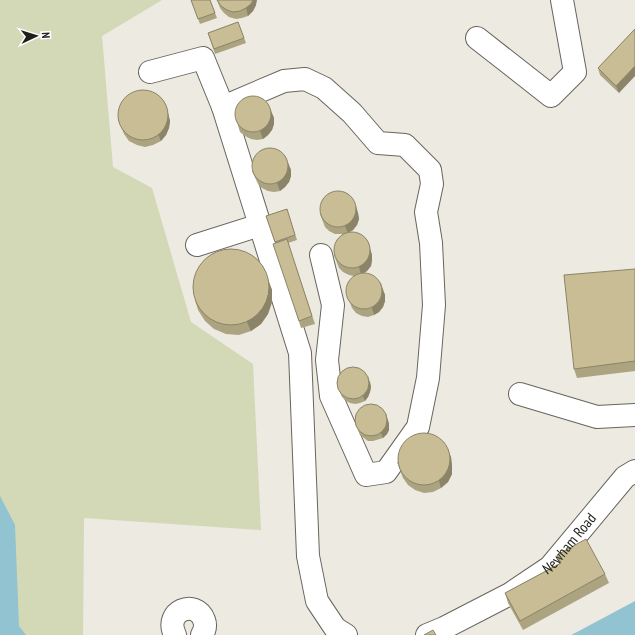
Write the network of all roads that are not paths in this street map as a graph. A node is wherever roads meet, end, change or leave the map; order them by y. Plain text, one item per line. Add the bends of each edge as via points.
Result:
1 (562, 0) edge
2 (477, 38) dead end
3 (150, 72) dead end
4 (223, 107) junction
5 (260, 224) junction
6 (197, 245) dead end
7 (321, 255) dead end
8 (300, 352) junction
9 (327, 360) junction
10 (520, 394) dead end
11 (635, 415) edge
12 (635, 471) edge
13 (204, 634) edge
14 (175, 635) edge
15 (346, 635) edge
16 (427, 635) edge

1 - 2 street via 575,72 551,96
3 - 4 street via 203,58
4 - 5 street
4 - 9 street via 284,81 305,79 324,88 352,113 378,143 404,145 430,170 432,184 426,212 431,243 434,305 428,378 418,427 386,472 366,475 331,396
5 - 6 street
5 - 8 street
7 - 9 street via 333,305
8 - 9 street
8 - 15 street via 308,556 317,601 335,628
10 - 11 street via 597,417
12 - 16 street, Newham Road via 625,477 550,567 510,594
13 - 14 street via 205,622 200,613 185,609 173,619 172,630

